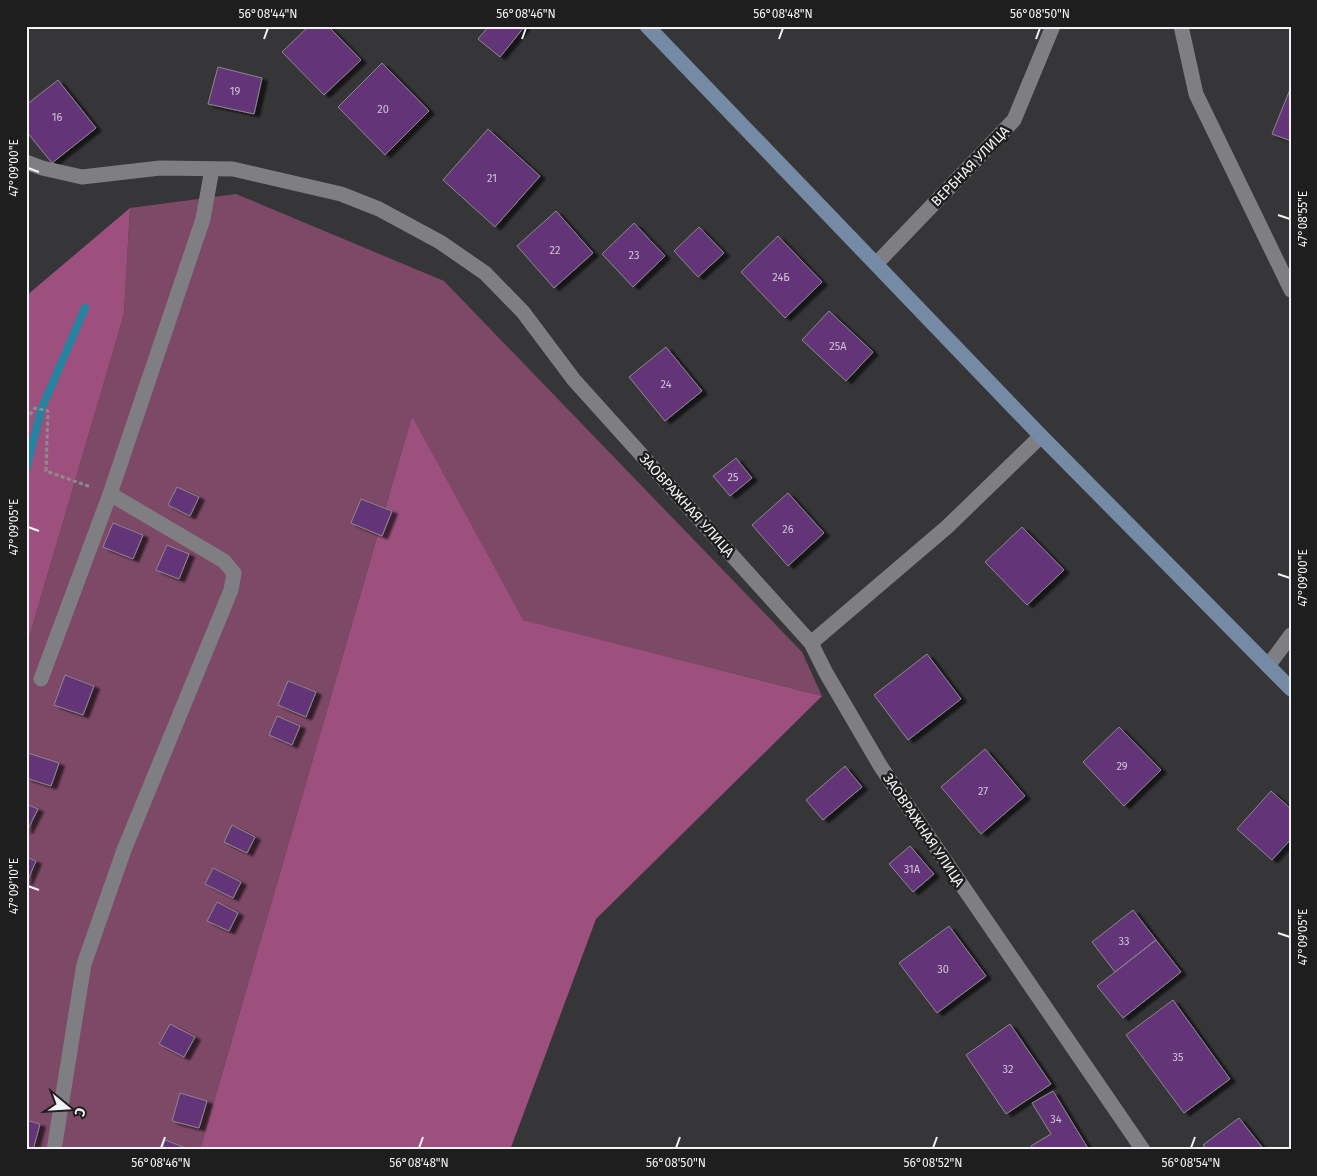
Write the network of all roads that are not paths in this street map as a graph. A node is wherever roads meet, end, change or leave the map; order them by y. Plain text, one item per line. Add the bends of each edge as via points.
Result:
1 (647, 26) edge
2 (1053, 26) edge
3 (1181, 26) edge
4 (26, 162) edge
5 (212, 169) junction
6 (876, 264) junction
7 (1291, 290) edge
8 (1041, 436) junction
9 (110, 494) junction
10 (1291, 635) edge
11 (811, 643) junction
12 (1268, 666) junction
13 (41, 678) dead end
14 (1291, 689) edge
15 (54, 1150) edge
16 (1143, 1150) edge

1 - 6 street
2 - 6 street, ВЕРБНАЯ УЛИЦА via 1014,120
3 - 7 street via 1196,94
4 - 5 street, ЗАОВРАЖНАЯ УЛИЦА via 82,177 160,168
5 - 9 street via 203,219
5 - 11 street, ЗАОВРАЖНАЯ УЛИЦА via 233,169 349,197 379,209 440,242 485,273 523,312 574,380
6 - 8 street
8 - 11 street via 946,527
8 - 12 street
9 - 13 street
9 - 15 street via 224,561 234,573 231,590 124,850 84,964
10 - 12 street
11 - 16 street, ЗАОВРАЖНАЯ УЛИЦА via 881,767
12 - 14 street

